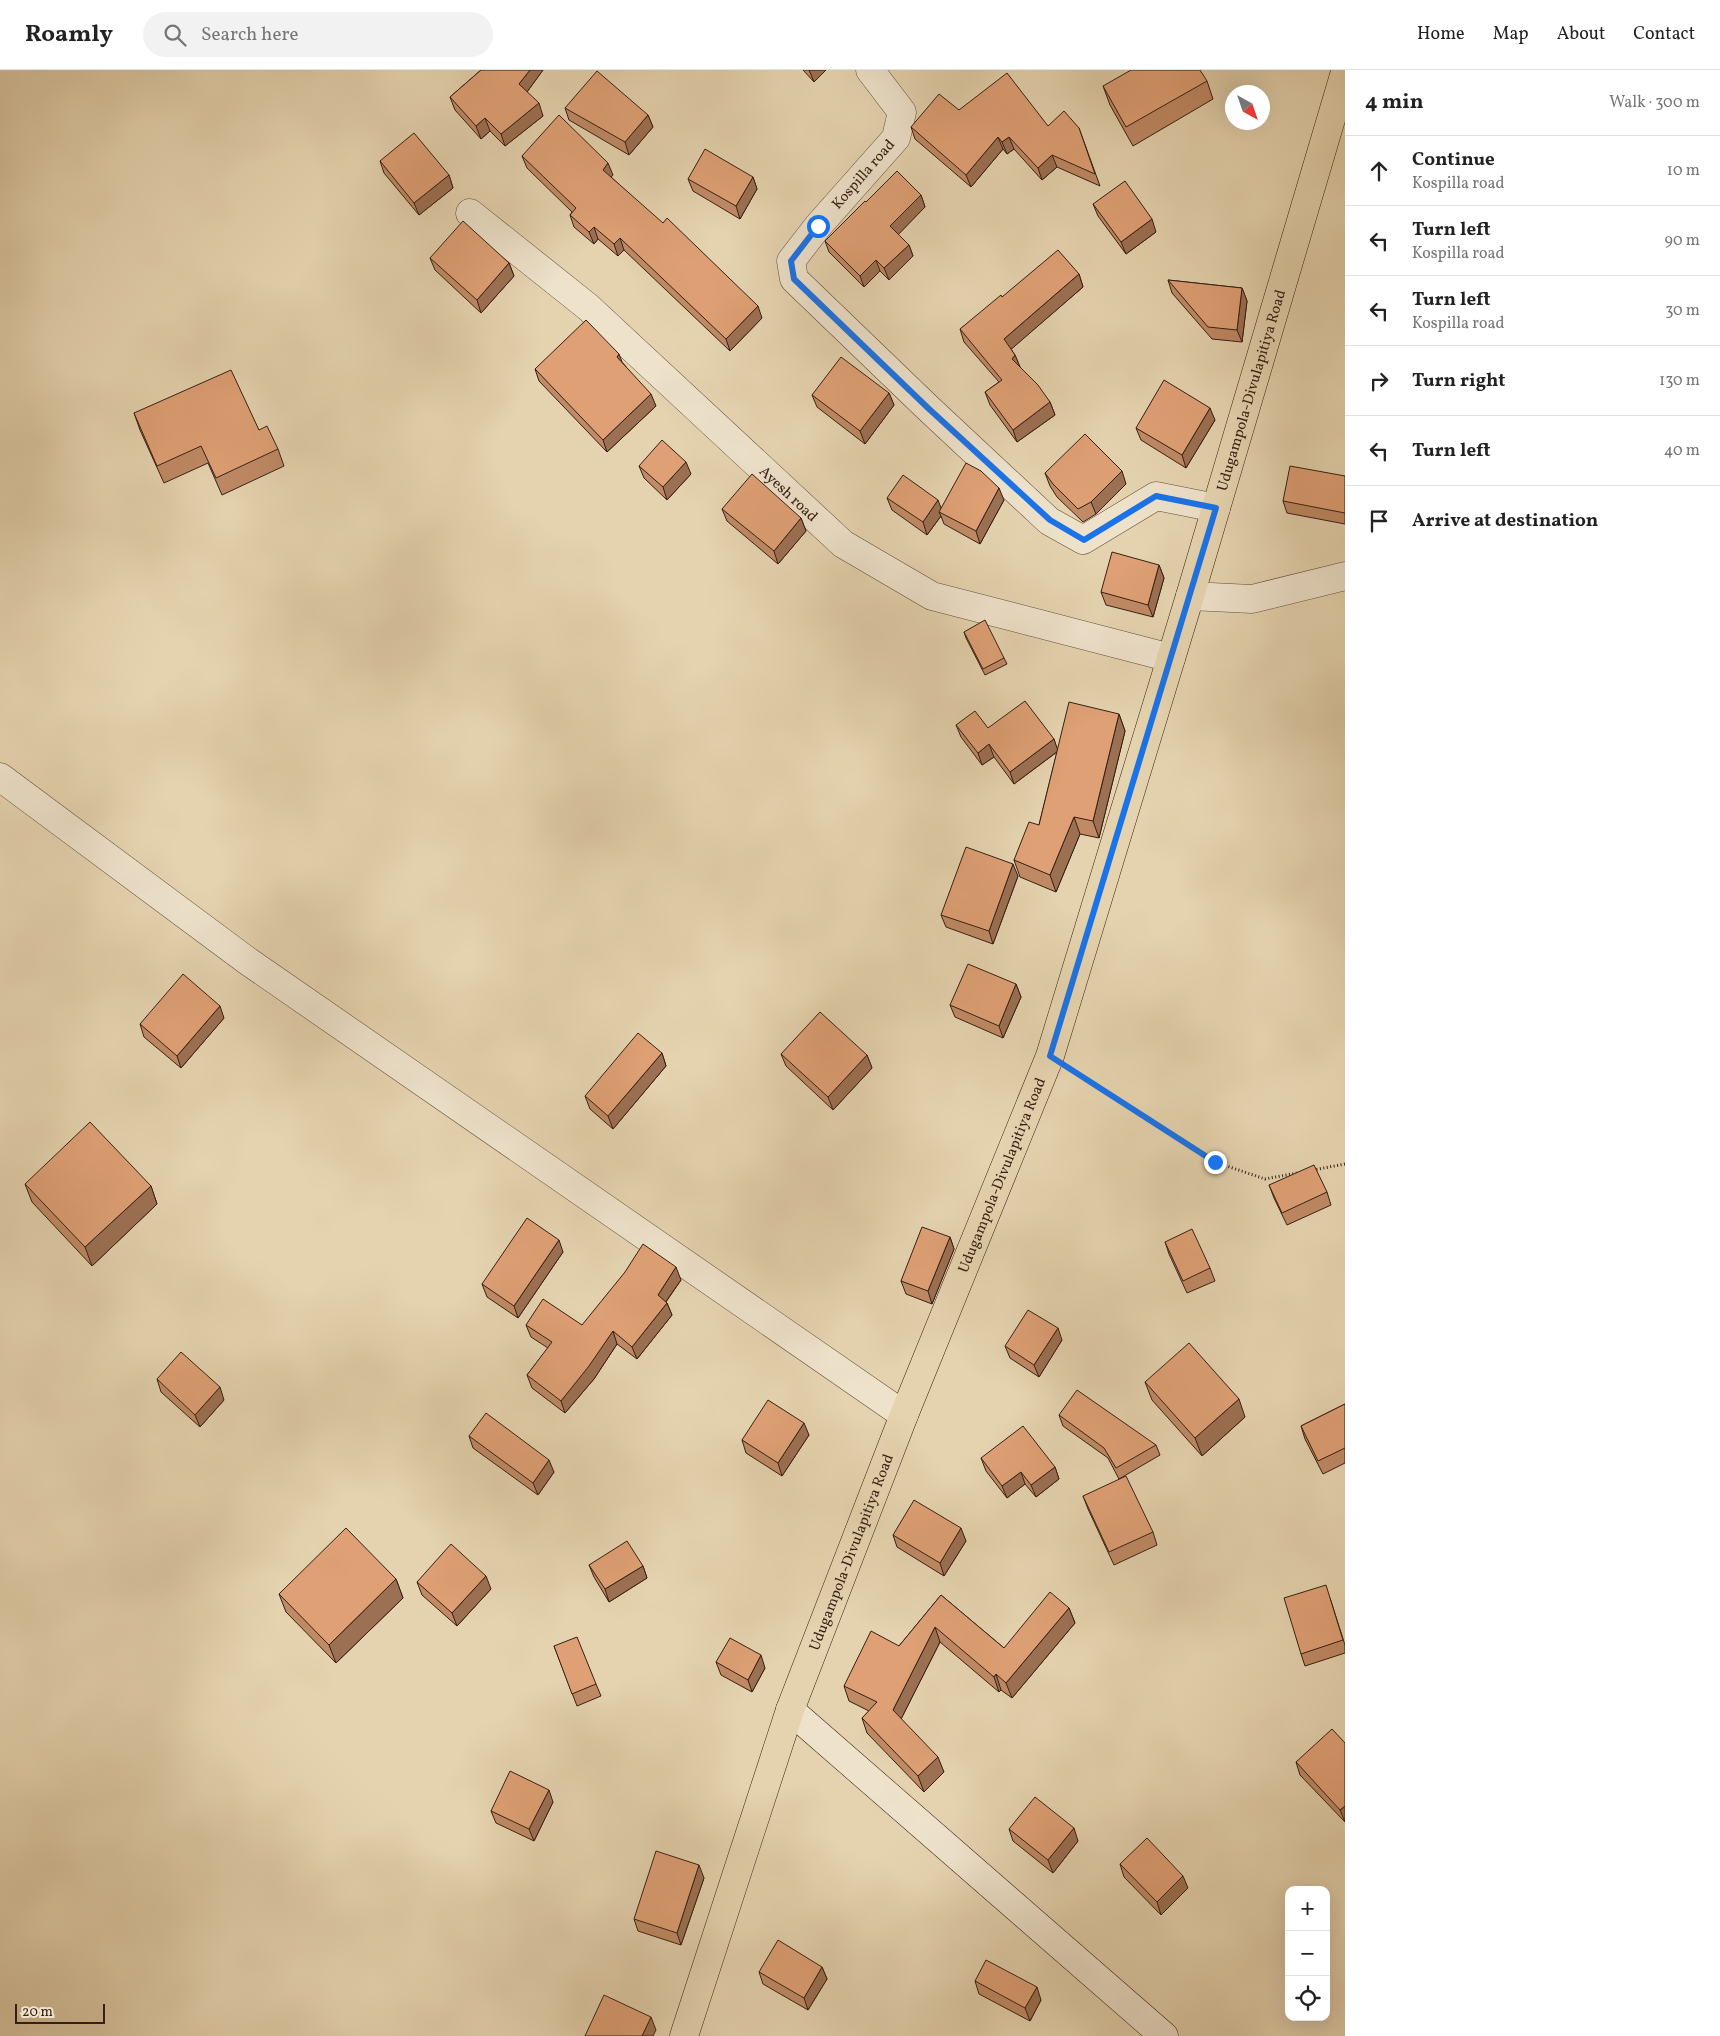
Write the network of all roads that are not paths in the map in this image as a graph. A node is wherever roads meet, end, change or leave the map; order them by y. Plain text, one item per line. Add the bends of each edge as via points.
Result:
1 (870, 70) edge
2 (1340, 74) edge
3 (470, 213) dead end
4 (1216, 508) junction
5 (1345, 576) edge
6 (1190, 596) junction
7 (1171, 658) junction
8 (0, 777) edge
9 (904, 1415) junction
10 (790, 1710) junction
11 (684, 2036) edge
12 (1164, 2036) edge

1 - 4 street, Kospilla road via 902,112 896,138 791,261 794,279 1050,520 1084,540 1156,496
2 - 4 main road, Udugampola-Divulapitiya Road
3 - 7 street, Ayesh road via 588,307 843,544 932,596
4 - 6 main road, Udugampola-Divulapitiya Road
5 - 6 street via 1252,599
6 - 7 main road, Udugampola-Divulapitiya Road
7 - 9 main road, Udugampola-Divulapitiya Road via 1050,1056
8 - 9 street via 249,962
9 - 10 main road, Udugampola-Divulapitiya Road
10 - 11 main road, Udugampola-Divulapitiya Road
10 - 12 street

